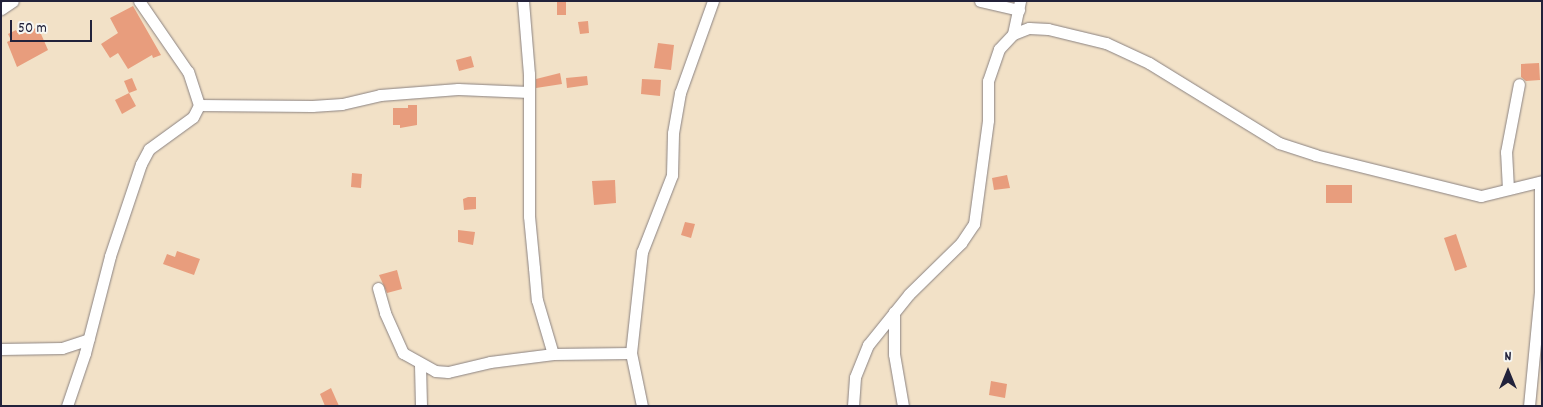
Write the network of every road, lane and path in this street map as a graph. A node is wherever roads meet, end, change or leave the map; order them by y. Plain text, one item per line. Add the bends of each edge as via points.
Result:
1 (14, 1) edge
2 (139, 1) edge
3 (523, 1) edge
4 (713, 1) edge
5 (980, 1) edge
6 (1019, 5) edge
7 (1, 9) edge
8 (1013, 34) junction
9 (1519, 84) dead end
10 (529, 92) junction
11 (199, 105) junction
12 (1541, 182) edge
13 (1508, 188) junction
14 (378, 288) dead end
15 (894, 312) junction
16 (89, 339) junction
17 (1, 349) edge
18 (631, 353) junction
19 (553, 354) junction
20 (420, 365) junction
21 (67, 406) edge
22 (421, 406) edge
23 (642, 406) edge
24 (853, 406) edge
25 (903, 406) edge
26 (1529, 406) edge

1 - 7 street
2 - 11 street via 188,72
3 - 10 street
4 - 18 street via 680,93 673,133 672,175 642,252
5 - 6 street
6 - 8 street
8 - 13 street via 1029,28 1048,29 1106,43 1149,62 1279,143 1315,155 1481,196
8 - 15 street via 999,49 988,81 986,139 974,224
9 - 13 street via 1506,152
10 - 11 street via 458,89 380,95 342,104 312,106
10 - 19 street via 529,216 537,300
11 - 16 street via 193,117 149,149 110,256
12 - 13 street
12 - 26 street via 1540,292
14 - 20 street via 398,346 402,353
15 - 24 street via 868,345 858,367
15 - 25 street via 894,354
16 - 17 street via 62,348
16 - 21 street
18 - 19 street
18 - 23 street
19 - 20 street via 490,362 448,372
20 - 22 street

